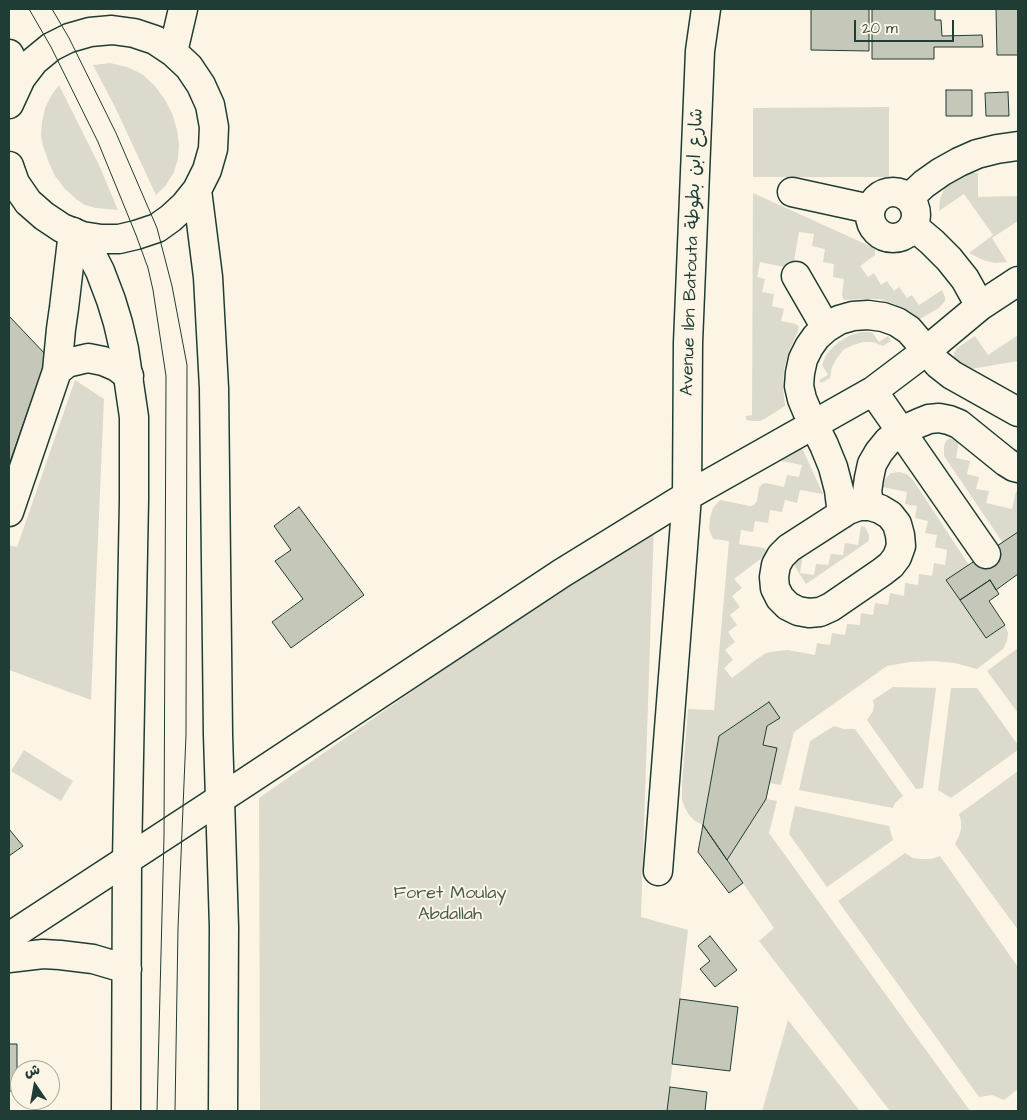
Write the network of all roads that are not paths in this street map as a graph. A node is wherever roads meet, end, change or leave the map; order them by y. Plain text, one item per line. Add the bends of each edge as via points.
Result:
1 (183, 9) edge
2 (706, 9) edge
3 (173, 52) junction
4 (15, 66) edge
5 (9, 104) edge
6 (1018, 146) edge
7 (9, 166) edge
8 (197, 190) junction
9 (792, 192) dead end
10 (909, 198) junction
11 (18, 200) edge
12 (870, 209) junction
13 (914, 226) junction
14 (78, 234) junction
15 (796, 276) dead end
16 (1018, 281) edge
17 (980, 306) junction
18 (826, 328) junction
19 (926, 352) junction
20 (57, 371) junction
21 (129, 376) junction
22 (873, 391) junction
23 (1018, 412) edge
24 (814, 425) junction
25 (902, 431) junction
26 (1018, 468) edge
27 (687, 496) junction
28 (870, 506) junction
29 (9, 512) edge
30 (842, 514) junction
31 (986, 554) dead end
32 (221, 798) junction
33 (127, 860) junction
34 (658, 871) dead end
35 (10, 940) edge
36 (127, 969) junction
37 (126, 1111) edge
38 (223, 1111) edge

1 - 3 main road
2 - 27 main road, Avenue Ibn Batouta شارع ابن بطوطة via 700,69 688,344
3 - 4 main road via 155,40 112,30 69,38 34,61
3 - 8 main road via 201,85 210,105 214,127 208,170
4 - 5 main road
6 - 10 main road via 977,154 959,162
7 - 11 main road
8 - 14 main road via 171,218 136,236 100,239
8 - 32 main road via 208,277 214,388
9 - 12 main road
10 - 12 main road via 901,193 882,194
10 - 13 main road via 915,207
11 - 14 main road via 62,228
12 - 13 main road via 873,228 880,234 898,237 907,234
13 - 17 main road via 949,259
14 - 20 main road via 64,308
14 - 21 main road via 100,271 111,300
15 - 18 main road
16 - 17 main road
17 - 19 main road
18 - 19 main road via 853,316 883,317 909,330
18 - 24 main road via 809,347 800,373 802,399
19 - 22 main road
19 - 23 main road via 952,375
20 - 21 main road via 67,362 88,358 103,360
20 - 29 main road
21 - 33 main road via 134,417 134,484
22 - 24 main road
22 - 25 main road
24 - 27 main road
24 - 30 main road via 833,467
25 - 26 main road via 929,419 949,420
25 - 28 main road via 888,441 872,464 867,492
25 - 31 main road
27 - 32 main road via 562,573
27 - 34 main road, Avenue Ibn Batouta شارع ابن بطوطة
28 - 30 main road via 858,506
28 - 30 main road via 890,515 900,535 901,546 891,565 820,612 798,611 788,606 775,588 776,565 781,556 788,548
32 - 33 main road
32 - 38 main road
33 - 35 main road
33 - 36 main road
35 - 36 main road via 43,954 93,959
36 - 37 main road

